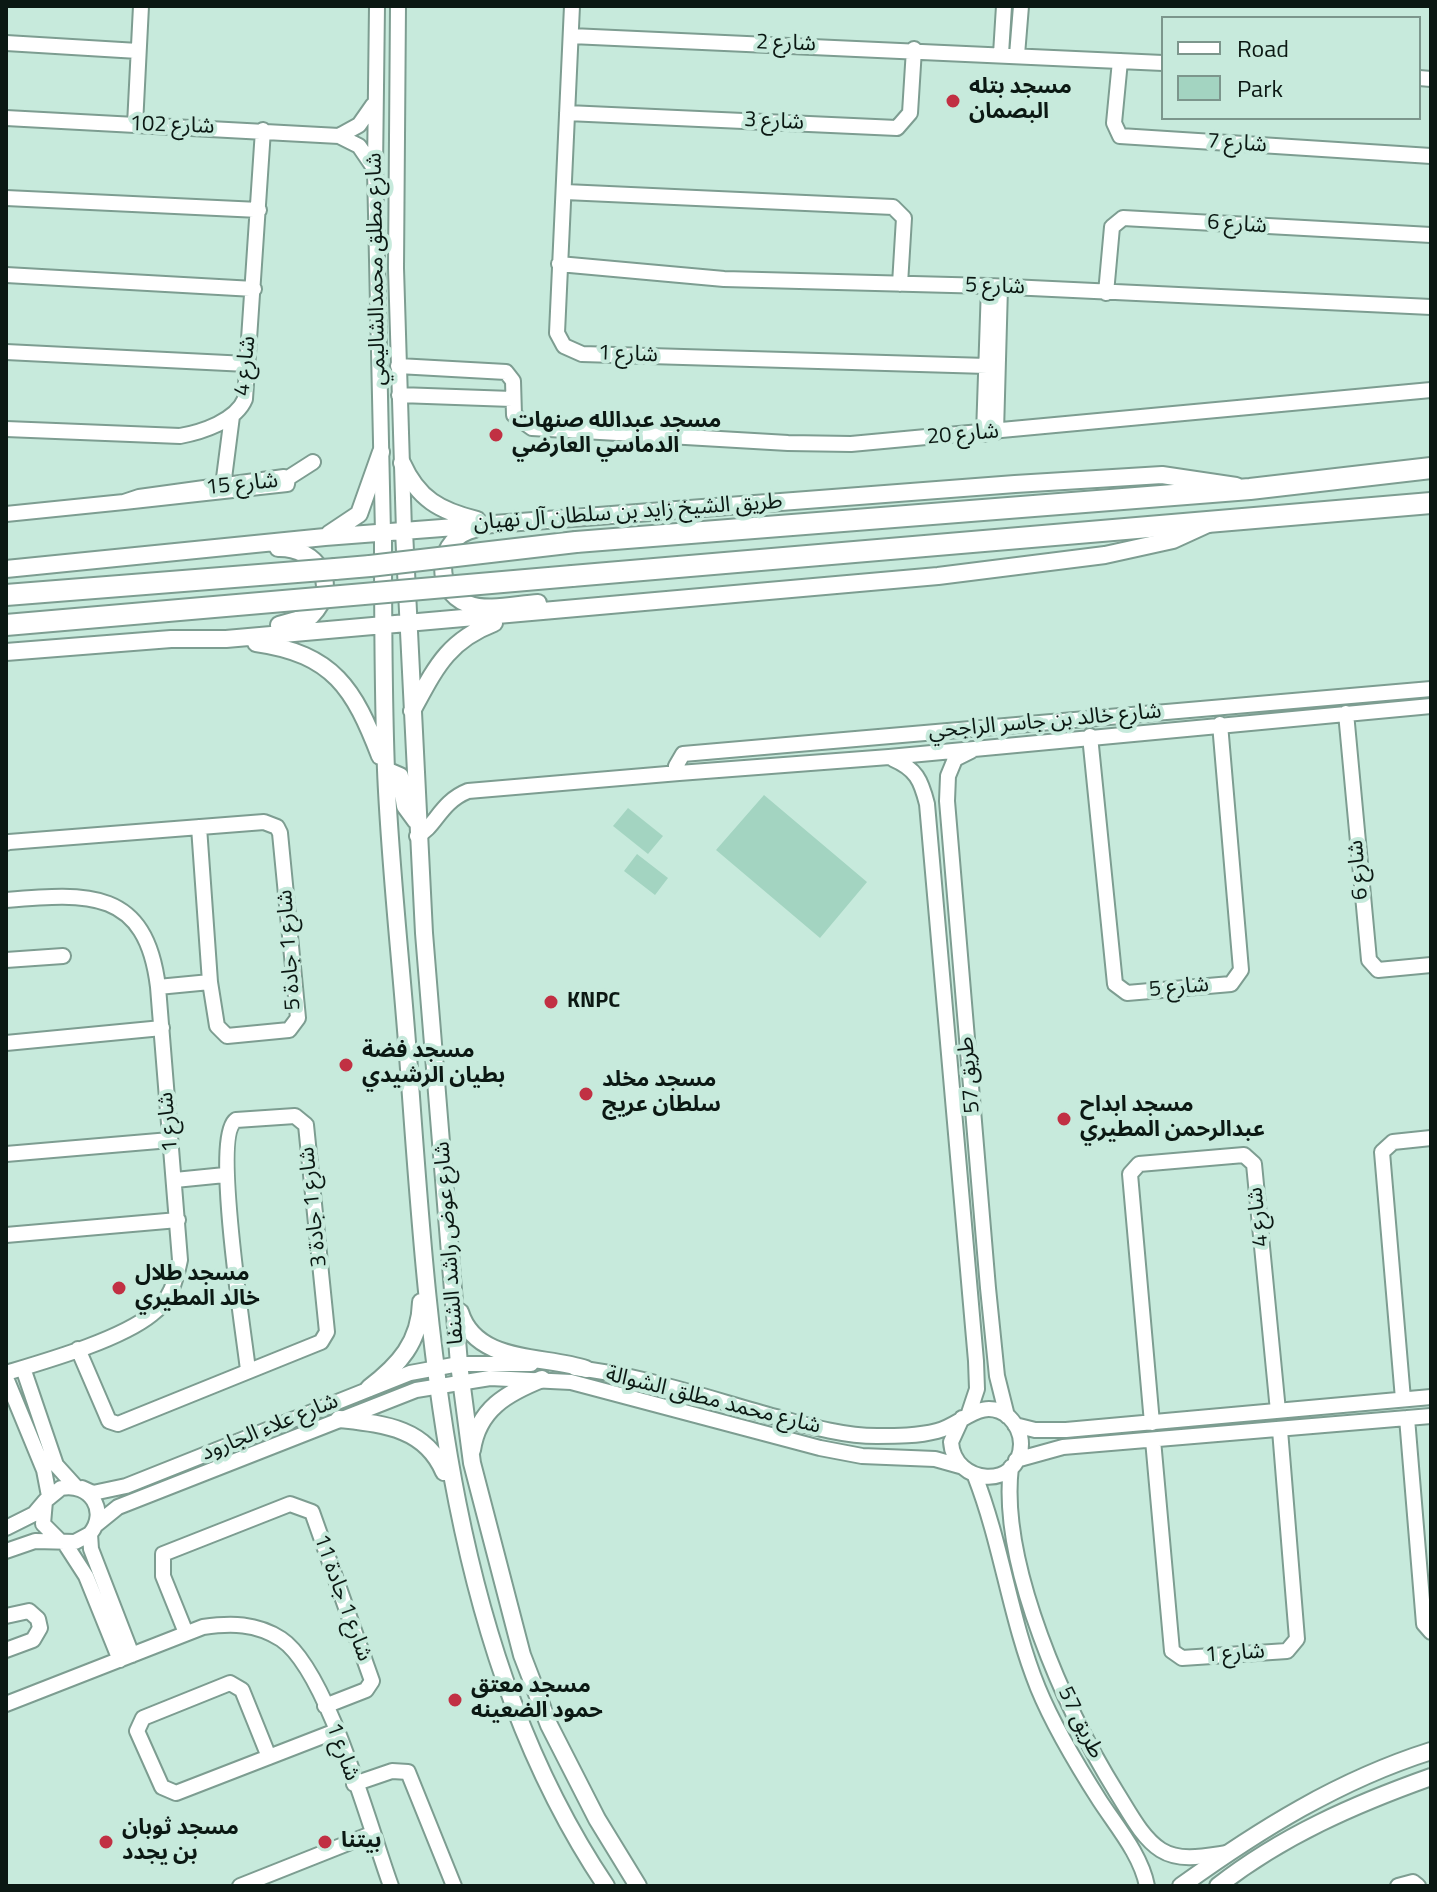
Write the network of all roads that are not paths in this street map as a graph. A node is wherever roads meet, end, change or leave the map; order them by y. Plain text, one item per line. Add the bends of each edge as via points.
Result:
1 (141, 6) edge
2 (377, 6) edge
3 (398, 6) edge
4 (572, 6) edge
5 (1004, 6) edge
6 (1021, 6) edge
7 (571, 36) junction
8 (6, 43) edge
9 (914, 49) junction
10 (138, 51) junction
11 (1009, 55) junction
12 (1120, 61) junction
13 (1161, 63) edge
14 (374, 101) junction
15 (567, 113) junction
16 (6, 118) edge
17 (135, 125) junction
18 (263, 130) junction
19 (339, 136) junction
20 (1431, 156) edge
21 (375, 169) junction
22 (565, 192) junction
23 (6, 198) edge
24 (259, 210) junction
25 (1431, 235) edge
26 (559, 264) junction
27 (377, 267) junction
28 (396, 268) junction
29 (6, 275) edge
30 (900, 284) junction
31 (994, 286) junction
32 (254, 289) junction
33 (1106, 293) junction
34 (1431, 307) edge
35 (6, 352) edge
36 (247, 364) junction
37 (398, 366) junction
38 (987, 366) junction
39 (422, 367) junction
40 (1431, 390) edge
41 (399, 395) junction
42 (422, 396) junction
43 (512, 399) junction
44 (232, 416) junction
45 (6, 429) edge
46 (990, 433) junction
47 (381, 452) junction
48 (313, 462) dead end
49 (402, 463) junction
50 (1431, 468) edge
51 (288, 478) junction
52 (223, 486) junction
53 (1250, 489) junction
54 (124, 502) junction
55 (1431, 503) edge
56 (692, 509) junction
57 (6, 514) edge
58 (490, 524) junction
59 (1208, 524) junction
60 (404, 531) junction
61 (383, 533) junction
62 (325, 537) junction
63 (157, 554) junction
64 (6, 569) edge
65 (6, 595) edge
66 (708, 595) junction
67 (515, 616) junction
68 (408, 624) junction
69 (6, 625) edge
70 (384, 627) junction
71 (171, 639) junction
72 (226, 639) junction
73 (6, 652) edge
74 (1431, 689) edge
75 (1431, 706) edge
76 (412, 712) junction
77 (1346, 713) junction
78 (1220, 724) junction
79 (1090, 736) junction
80 (977, 747) junction
81 (889, 757) junction
82 (386, 770) junction
83 (679, 773) junction
84 (947, 801) junction
85 (927, 804) junction
86 (199, 827) junction
87 (416, 829) junction
88 (6, 843) edge
89 (6, 900) edge
90 (63, 956) dead end
91 (6, 960) edge
92 (1431, 965) edge
93 (210, 982) junction
94 (158, 987) junction
95 (162, 1028) junction
96 (6, 1043) edge
97 (410, 1073) junction
98 (1431, 1138) edge
99 (170, 1140) junction
100 (6, 1154) edge
101 (225, 1175) junction
102 (175, 1180) junction
103 (447, 1194) junction
104 (178, 1220) junction
105 (6, 1235) edge
106 (423, 1260) junction
107 (988, 1288) junction
108 (969, 1289) junction
109 (456, 1294) junction
110 (990, 1308) junction
111 (971, 1310) junction
112 (78, 1349) junction
113 (459, 1364) junction
114 (436, 1367) junction
115 (23, 1368) junction
116 (586, 1369) junction
117 (248, 1370) junction
118 (6, 1376) edge
119 (542, 1379) junction
120 (461, 1381) junction
121 (438, 1385) junction
122 (369, 1388) junction
123 (1431, 1397) edge
124 (1403, 1399) junction
125 (1278, 1411) junction
126 (966, 1416) junction
127 (1431, 1416) edge
128 (1407, 1418) junction
129 (339, 1419) junction
130 (1011, 1420) junction
131 (1152, 1423) junction
132 (1280, 1430) junction
133 (752, 1432) junction
134 (855, 1435) junction
135 (1153, 1440) junction
136 (472, 1463) junction
137 (1014, 1464) junction
138 (960, 1466) junction
139 (975, 1476) junction
140 (79, 1488) junction
141 (454, 1492) junction
142 (47, 1498) junction
143 (6, 1528) edge
144 (93, 1529) junction
145 (62, 1541) junction
146 (6, 1551) edge
147 (6, 1616) edge
148 (1431, 1632) edge
149 (186, 1633) junction
150 (6, 1650) edge
151 (126, 1657) junction
152 (1059, 1679) junction
153 (1039, 1689) junction
154 (6, 1703) edge
155 (325, 1706) junction
156 (336, 1731) junction
157 (1431, 1751) edge
158 (269, 1757) junction
159 (1431, 1777) edge
160 (354, 1784) junction
161 (371, 1834) junction
162 (1227, 1853) junction
163 (240, 1886) edge
164 (391, 1886) edge
165 (454, 1886) edge
166 (606, 1886) edge
167 (638, 1886) edge
168 (1147, 1886) edge
169 (1181, 1886) edge
170 (1218, 1886) edge
171 (1398, 1886) edge
172 (1418, 1886) edge

1 - 10 street
2 - 14 street, شارع مطلق محمدالشاليمي
3 - 28 street, شارع مطلق محمدالشاليمي
4 - 7 street, شارع 1
5 - 11 street
6 - 11 street
7 - 9 street, شارع 2
7 - 15 street, شارع 1
8 - 10 street
9 - 11 street, شارع 2
9 - 15 street, شارع 3 via 910,113 897,128
10 - 17 street
11 - 12 street, شارع 2
12 - 13 street, شارع 2
12 - 20 street, شارع 7 via 1114,123 1120,136
14 - 19 street via 359,125
14 - 21 street, شارع مطلق محمدالشاليمي
15 - 22 street, شارع 1
16 - 17 street, شارع 102
17 - 18 street, شارع 102
18 - 19 street, شارع 102
18 - 24 street, شارع 4
19 - 21 street via 359,146
21 - 27 street, شارع مطلق محمدالشاليمي
22 - 26 street, شارع 1
22 - 30 street via 893,207 904,218
23 - 24 street
24 - 32 street, شارع 4
25 - 33 street, شارع 6 via 1123,218 1112,227
26 - 30 street, شارع 5 via 724,279
26 - 38 street, شارع 1 via 557,333 564,346 582,354
27 - 28 street via 384,273
27 - 47 street, شارع مطلق محمدالشاليمي
28 - 37 street, شارع مطلق محمدالشاليمي
29 - 32 street
30 - 31 street, شارع 5
31 - 33 street, شارع 5
31 - 38 street
31 - 46 street
32 - 36 street, شارع 4
33 - 34 street, شارع 5
35 - 36 street
36 - 44 street, شارع 4 via 245,399
37 - 39 street, شارع 20
37 - 41 street, شارع مطلق محمدالشاليمي
38 - 46 street
39 - 42 street via 417,381
39 - 43 street, شارع 20 via 506,372 513,381
40 - 46 street, شارع 20
41 - 42 street
41 - 49 street, شارع مطلق محمدالشاليمي
42 - 43 street
43 - 46 street, شارع 20 via 517,419 538,429 819,444
44 - 45 street, شارع 4 via 180,436
44 - 52 street
47 - 61 street, شارع مطلق محمدالشاليمي
47 - 62 main road via 359,514
48 - 51 street
49 - 58 main road via 425,500 443,511
49 - 60 street, شارع مطلق محمدالشاليمي
50 - 53 highway, طريق الشيخ زايد بن سلطان آل نهيان
51 - 52 street, شارع 15
51 - 54 street, شارع 15 via 285,485
52 - 54 street, شارع 15
53 - 56 main road, طريق الشيخ زايد بن سلطان آل نهيان via 1162,475
53 - 65 highway, طريق الشيخ زايد بن سلطان آل نهيان, bridge via 576,542 370,566
54 - 57 street, شارع 15
55 - 59 highway
56 - 58 main road, طريق الشيخ زايد بن سلطان آل نهيان
56 - 66 main road via 471,530 448,548 443,572 450,591 476,606
58 - 60 main road, طريق الشيخ زايد بن سلطان آل نهيان
59 - 66 main road via 1173,540 1073,560
59 - 69 highway, bridge
60 - 61 main road, طريق الشيخ زايد بن سلطان آل نهيان
60 - 68 main road, شارع عوض راشد الشنفا
61 - 62 main road, طريق الشيخ زايد بن سلطان آل نهيان
61 - 70 main road, شارع عوض راشد الشنفا
62 - 63 main road, طريق الشيخ زايد بن سلطان آل نهيان
63 - 64 main road, طريق الشيخ زايد بن سلطان آل نهيان
63 - 71 main road via 291,548 314,559 325,578 323,601 304,621
66 - 67 main road
67 - 68 main road
67 - 76 main road via 468,633 454,645
68 - 70 main road
68 - 76 main road, شارع عوض راشد الشنفا
70 - 72 main road
70 - 82 main road, شارع عوض راشد الشنفا
71 - 72 main road
71 - 73 main road
72 - 82 main road via 296,652 333,673 370,725
74 - 83 street, شارع خالد بن جاسر الراجحي via 683,754 676,762
75 - 77 street, شارع خالد بن جاسر الراجحي
76 - 87 main road, شارع عوض راشد الشنفا
77 - 78 street, شارع خالد بن جاسر الراجحي
77 - 92 street, شارع 6 via 1369,960 1378,970
78 - 79 street, شارع خالد بن جاسر الراجحي
78 - 79 street, شارع 5 via 1241,970 1231,984 1127,993 1115,984
79 - 80 street, شارع خالد بن جاسر الراجحي
80 - 81 street, شارع خالد بن جاسر الراجحي
80 - 84 street, طريق 57 via 955,759
81 - 83 street, شارع خالد بن جاسر الراجحي
81 - 85 street, طريق 57 via 908,765 920,778
82 - 87 main road via 400,776
82 - 97 main road, شارع عوض راشد الشنفا
83 - 87 street, شارع خالد بن جاسر الراجحي via 468,791 446,803 424,832
84 - 85 street via 934,796
84 - 107 street, طريق 57
85 - 108 street, طريق 57
86 - 88 street, شارع 1 جادة 5
86 - 93 street, شارع 1 جادة 5
86 - 93 street, شارع 1 جادة 5 via 264,822 280,833 298,1018 289,1030 227,1036 217,1026
87 - 103 main road, شارع عوض راشد الشنفا
89 - 94 street, شارع 1 via 67,895 109,904 142,930 155,959
90 - 91 street
93 - 94 street
94 - 95 street, شارع 1
95 - 96 street
95 - 99 street, شارع 1
97 - 103 main road via 421,1067 428,1072
97 - 106 main road, شارع عوض راشد الشنفا
98 - 124 street via 1393,1142 1382,1152
99 - 100 street
99 - 102 street, شارع 1
101 - 102 street
101 - 117 street, شارع 1 جادة 3
101 - 117 street, شارع 1 جادة 3 via 231,1123 303,1119 327,1332 321,1342
102 - 104 street, شارع 1
103 - 109 main road, شارع عوض راشد الشنفا
104 - 105 street
104 - 112 street, شارع 1 via 180,1260 176,1283 164,1302 137,1324
106 - 114 main road, شارع عوض راشد الشنفا
106 - 122 main road via 421,1318 415,1335 396,1368
107 - 108 street via 981,1293
107 - 110 street, طريق 57
108 - 111 street, طريق 57
109 - 113 main road, شارع عوض راشد الشنفا
109 - 116 main road via 465,1324 489,1347
110 - 111 street via 978,1305
110 - 130 street, طريق 57 via 997,1376
111 - 126 street, طريق 57 via 977,1389
112 - 115 street, شارع 1
112 - 117 street, شارع 1 جادة 3 via 109,1421 118,1424
113 - 114 street, شارع علاء الجارود
113 - 116 street, شارع محمد مطلق الشوالة
113 - 120 main road, شارع عوض راشد الشنفا
114 - 121 main road, شارع عوض راشد الشنفا
114 - 122 street, شارع علاء الجارود
115 - 118 street, شارع 1
115 - 140 street via 56,1465
116 - 134 street, شارع محمد مطلق الشوالة
118 - 142 street, شارع 1 via 44,1470
119 - 120 street, شارع محمد مطلق الشوالة
119 - 133 street, شارع محمد مطلق الشوالة via 571,1382
119 - 136 main road via 511,1392 488,1410 477,1431
120 - 121 street, شارع علاء الجارود
120 - 136 main road, شارع عوض راشد الشنفا
121 - 129 street, شارع علاء الجارود
121 - 141 main road, شارع عوض راشد الشنفا
122 - 140 street, شارع علاء الجارود via 126,1486 93,1493
123 - 124 street
124 - 125 street
125 - 131 street
125 - 131 street, شارع 4 via 1254,1164 1244,1155 1139,1164 1130,1174
126 - 130 street via 985,1409
126 - 134 street, شارع محمد مطلق الشوالة via 935,1432
126 - 138 street via 951,1442
127 - 128 street
128 - 132 street
128 - 148 street via 1424,1624
129 - 141 main road via 403,1429 437,1456
129 - 144 street, شارع علاء الجارود via 118,1507
130 - 131 street via 1035,1430
130 - 137 street via 1021,1443
132 - 135 street
132 - 135 street, شارع 1 via 1297,1639 1287,1651 1182,1658 1172,1651
133 - 134 street via 754,1422 760,1422 838,1440
133 - 138 street, شارع محمد مطلق الشوالة via 862,1456 935,1459
135 - 137 street via 1063,1447
136 - 167 main road, شارع عوض راشد الشنفا via 522,1655 549,1725
137 - 139 street via 994,1477
137 - 152 street, طريق 57 via 1012,1511 1024,1576
138 - 139 street
139 - 153 street, طريق 57 via 993,1527 1016,1627
140 - 142 street via 61,1488
140 - 144 street via 95,1500
141 - 166 main road, شارع عوض راشد الشنفا via 485,1614 526,1732
142 - 143 street via 34,1514
142 - 145 street via 43,1524
144 - 145 street via 80,1540
144 - 151 street via 91,1549
145 - 146 street via 35,1541
145 - 151 street via 86,1576
147 - 150 street via 29,1611 40,1628 33,1640
149 - 151 street, شارع 1
149 - 155 street, شارع 1 via 230,1623 267,1632 296,1655
149 - 155 street, شارع 1 جادة 11 via 163,1576 163,1554 290,1504 303,1506 312,1512 372,1681 366,1690
151 - 154 street, شارع 1
152 - 153 street
152 - 162 street, طريق 57 via 1106,1776 1152,1843 1177,1856
153 - 168 street, طريق 57 via 1074,1760 1143,1870
155 - 156 street, شارع 1
156 - 158 street
156 - 160 street, شارع 1
157 - 162 main road via 1293,1810
158 - 158 street via 242,1690 230,1683 143,1718 137,1731 162,1787 176,1793
159 - 170 main road via 1362,1802 1297,1835
160 - 161 street, شارع 1
160 - 165 street via 392,1771 408,1772
161 - 163 street
161 - 164 street, شارع 1
162 - 169 main road
171 - 172 street

